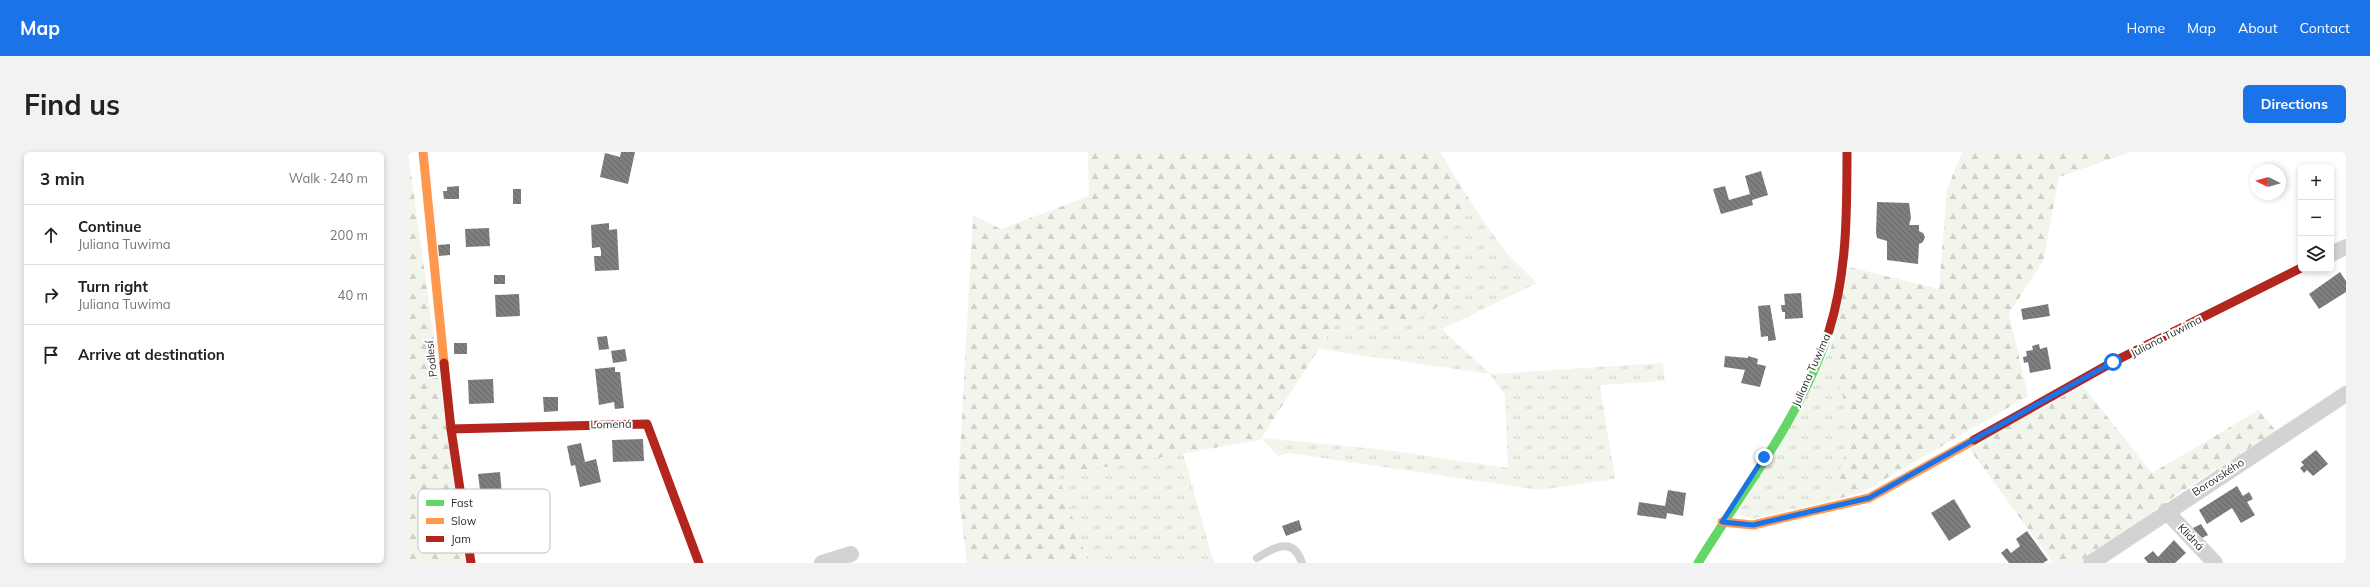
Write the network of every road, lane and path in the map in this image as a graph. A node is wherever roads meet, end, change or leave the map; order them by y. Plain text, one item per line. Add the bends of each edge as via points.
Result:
1 (422, 152) edge
2 (1847, 152) edge
3 (2346, 247) edge
4 (2334, 253) edge
5 (2298, 270) edge
6 (2346, 394) edge
7 (451, 429) junction
8 (460, 489) edge
9 (2166, 511) junction
10 (1722, 522) junction
11 (470, 553) edge
12 (851, 554) dead end
13 (1257, 558) dead end
14 (471, 563) edge
15 (699, 563) edge
16 (822, 563) edge
17 (1302, 563) edge
18 (1698, 563) edge
19 (2091, 563) edge
20 (2215, 563) edge

1 - 7 street, Podlesí
2 - 10 street, Juliana Tuwima via 1844,246 1835,311 1825,341 1792,412
3 - 4 street
5 - 10 street, Juliana Tuwima via 2113,362 1869,498 1753,525
6 - 9 street, Borovského
7 - 8 street, Podlesí
7 - 15 street, Lomená via 647,424
9 - 19 street, Borovského
9 - 20 street, Klidná
10 - 18 street, Juliana Tuwima
11 - 14 street, Podlesí
12 - 16 street
13 - 17 lane via 1275,547 1291,547 1300,554

